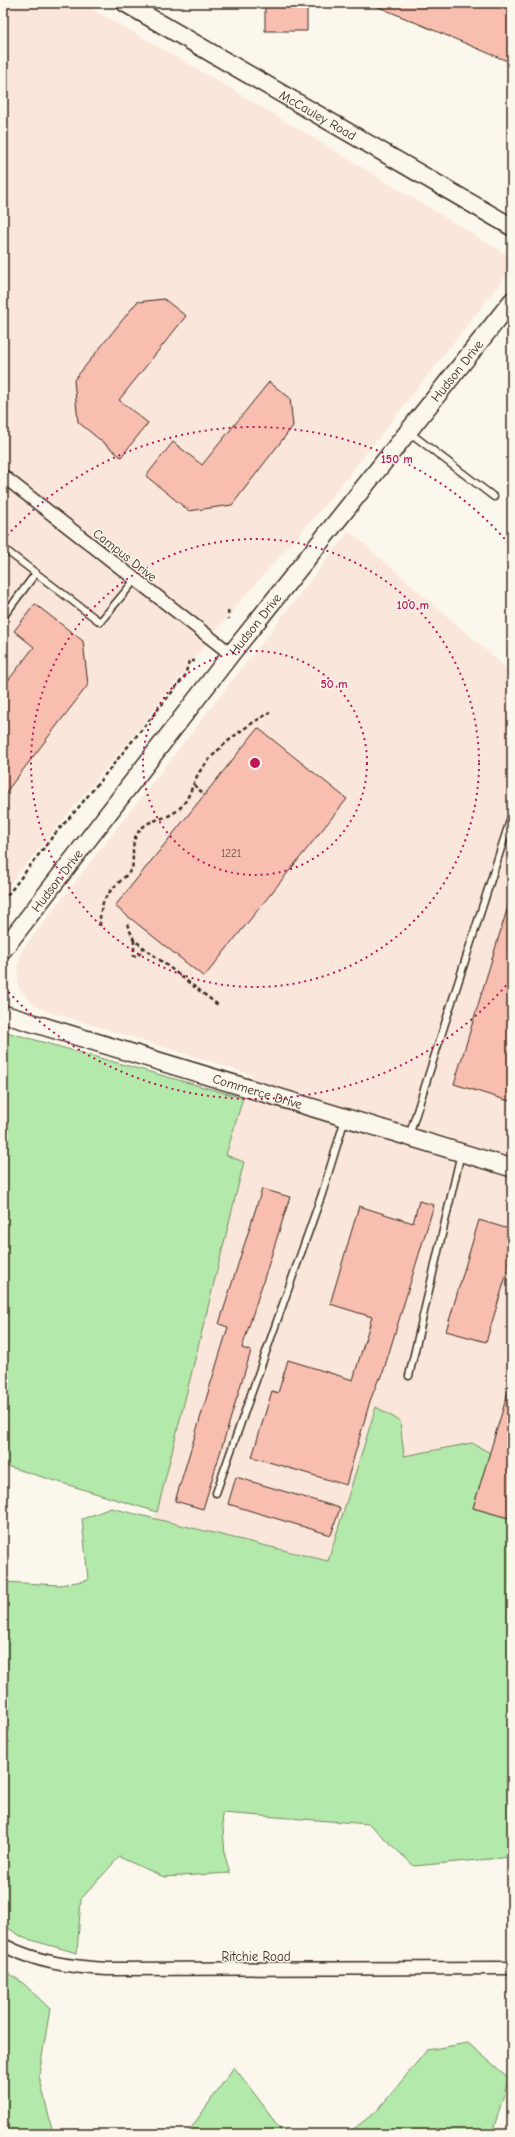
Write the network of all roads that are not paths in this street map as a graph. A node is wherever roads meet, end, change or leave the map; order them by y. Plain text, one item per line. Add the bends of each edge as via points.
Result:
1 (124, 3) edge
2 (512, 227) edge
3 (512, 301) edge
4 (407, 431) junction
5 (3, 476) edge
6 (494, 497) dead end
7 (3, 548) edge
8 (36, 573) junction
9 (135, 580) junction
10 (3, 617) edge
11 (231, 654) junction
12 (512, 814) edge
13 (3, 950) edge
14 (3, 1014) edge
15 (345, 1117) junction
16 (409, 1136) junction
17 (461, 1152) junction
18 (512, 1168) edge
19 (409, 1376) dead end
20 (216, 1494) dead end
21 (3, 1945) edge
22 (512, 1968) edge

1 - 2 street, McCauley Road
3 - 4 street, Hudson Drive
4 - 6 lane
4 - 11 street, Hudson Drive
5 - 9 street, Campus Drive
7 - 8 lane
8 - 9 lane via 100,622
8 - 10 lane
9 - 11 street, Campus Drive
11 - 13 street, Hudson Drive
12 - 16 lane
14 - 15 street, Commerce Drive
15 - 16 street, Commerce Drive
15 - 20 lane via 322,1194
16 - 17 street, Commerce Drive
17 - 18 street, Commerce Drive
17 - 19 lane
21 - 22 street, Ritchie Road via 20,1954 60,1965 107,1969

